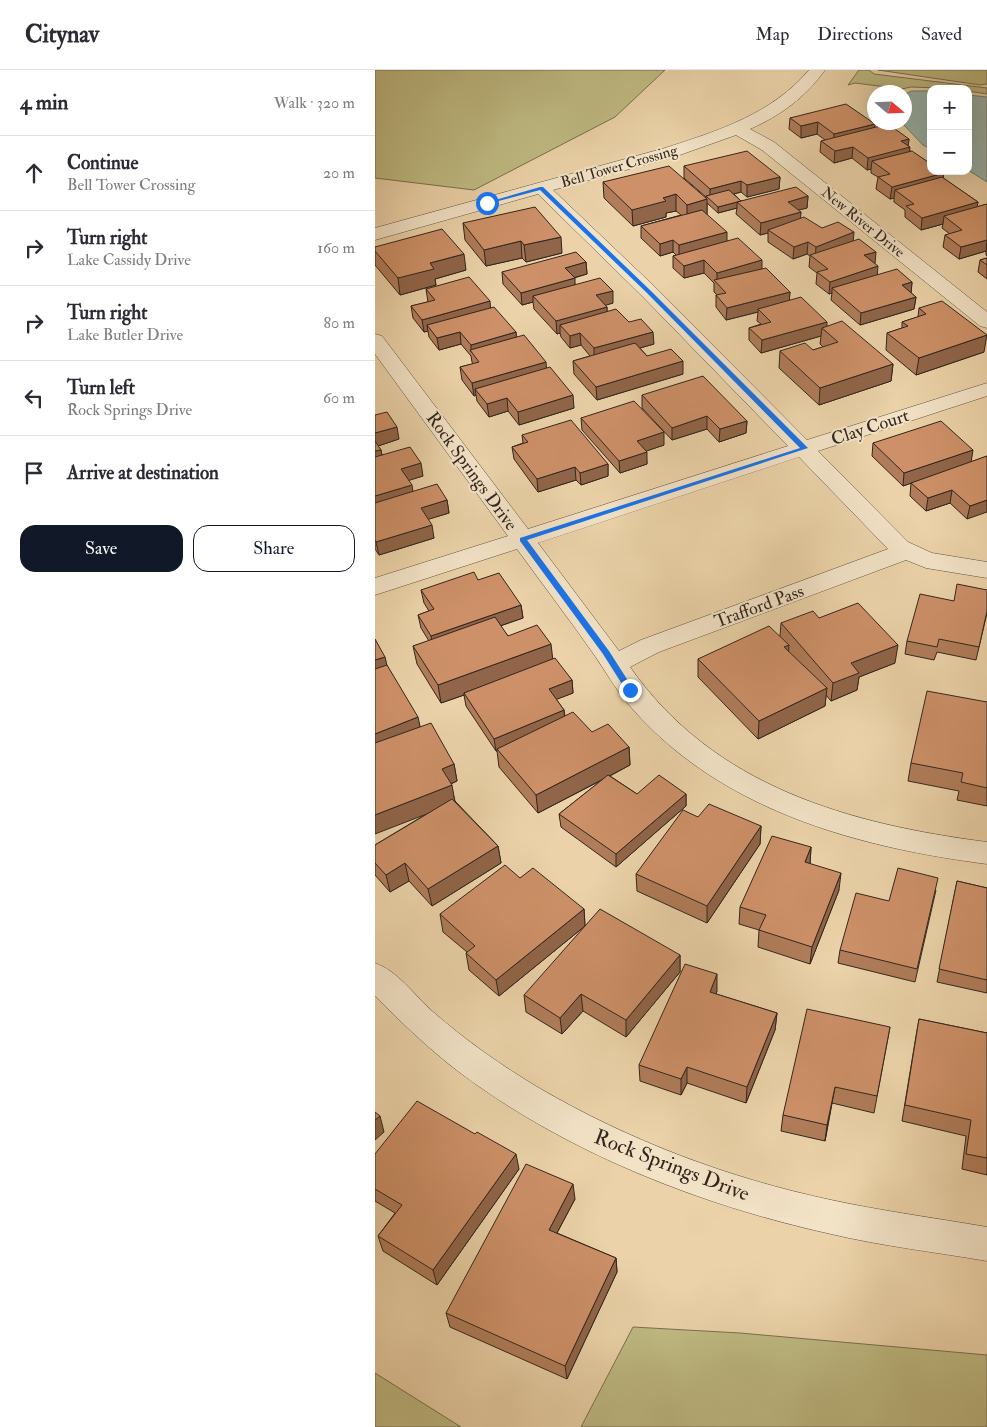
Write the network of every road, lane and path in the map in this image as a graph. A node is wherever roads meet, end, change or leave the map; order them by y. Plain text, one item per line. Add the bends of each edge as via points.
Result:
1 (817, 70) edge
2 (736, 128) junction
3 (541, 188) junction
4 (375, 234) edge
5 (987, 322) edge
6 (375, 340) edge
7 (987, 389) edge
8 (805, 448) junction
9 (523, 539) junction
10 (906, 551) junction
11 (987, 570) edge
12 (375, 587) edge
13 (613, 664) junction
14 (987, 853) edge
15 (375, 976) edge
16 (987, 1244) edge

1 - 2 street, Bell Tower Crossing via 785,102
2 - 3 street, Bell Tower Crossing via 671,152
2 - 5 street, New River Drive via 768,146
3 - 4 street, Bell Tower Crossing
3 - 8 street
6 - 9 street, Rock Springs Drive
7 - 8 street, Clay Court
8 - 9 street
8 - 10 street, Clay Court
9 - 12 street
9 - 13 street, Rock Springs Drive
10 - 11 street, Clay Court via 926,560
10 - 13 street, Trafford Pass via 649,646
13 - 14 street, Rock Springs Drive via 630,690 662,726 704,760 754,789 818,816 895,839
15 - 16 street, Rock Springs Drive via 450,1045 516,1092 585,1131 662,1166 744,1194 830,1217

